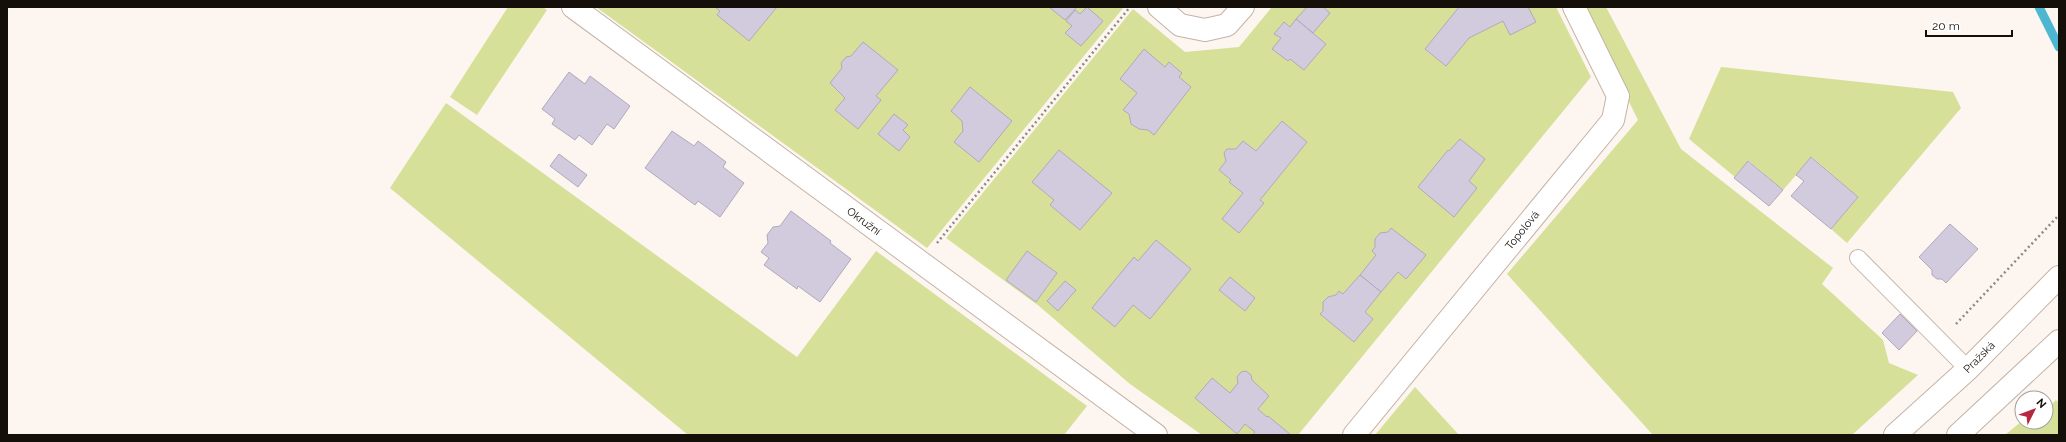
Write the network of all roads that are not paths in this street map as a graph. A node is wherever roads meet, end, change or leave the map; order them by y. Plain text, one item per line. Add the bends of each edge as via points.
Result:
1 (573, 7) edge
2 (1160, 7) edge
3 (1243, 7) edge
4 (1574, 7) edge
5 (1858, 258) dead end
6 (2059, 277) edge
7 (2059, 341) edge
8 (1968, 369) junction
9 (1156, 435) edge
10 (1354, 435) edge
11 (1895, 435) edge
12 (1958, 435) edge

1 - 9 street, Okružní
2 - 3 street via 1180,25 1205,30 1227,25
4 - 10 street, Topolová via 1618,96 1612,120
5 - 8 lane
6 - 8 street, Pražská
7 - 12 street
8 - 11 street, Pražská

